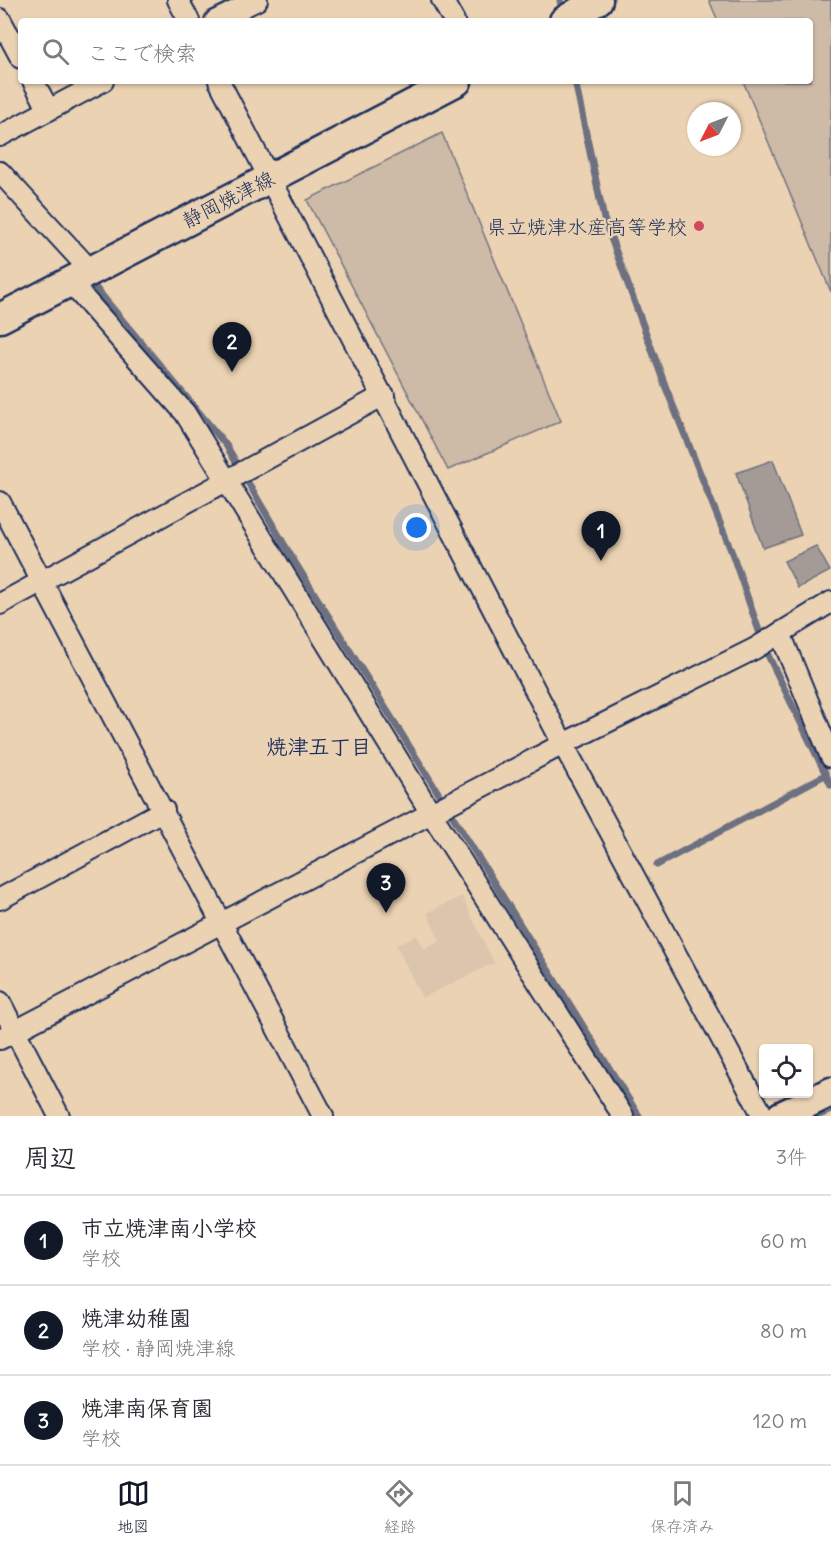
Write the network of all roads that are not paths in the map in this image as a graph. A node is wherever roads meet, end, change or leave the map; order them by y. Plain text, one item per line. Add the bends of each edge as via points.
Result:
1 (178, 0) edge
2 (257, 0) edge
3 (442, 0) edge
4 (598, 0) edge
5 (569, 12) edge
6 (187, 18) edge
7 (221, 18) edge
8 (451, 18) edge
9 (0, 19) edge
10 (18, 52) edge
11 (35, 84) edge
12 (97, 84) edge
13 (220, 84) edge
14 (452, 84) edge
15 (48, 110) junction
16 (0, 136) edge
17 (0, 172) edge
18 (267, 178) junction
19 (80, 276) junction
20 (0, 318) edge
21 (384, 395) junction
22 (226, 480) junction
23 (0, 502) edge
24 (42, 580) junction
25 (831, 602) edge
26 (0, 604) edge
27 (780, 633) junction
28 (563, 744) junction
29 (831, 757) edge
30 (164, 810) junction
31 (432, 813) junction
32 (0, 898) edge
33 (222, 921) junction
34 (0, 1002) edge
35 (8, 1035) edge
36 (831, 1092) edge
37 (59, 1116) edge
38 (323, 1116) edge
39 (623, 1116) edge
40 (763, 1116) edge
41 (781, 1116) edge

1 - 6 street
2 - 7 street
3 - 8 street
4 - 5 main road
9 - 10 street
11 - 15 street
12 - 15 street
13 - 18 street
14 - 18 main road, 静岡焼津線
15 - 16 street
17 - 19 street
18 - 19 main road, 静岡焼津線
18 - 21 street
19 - 20 main road, 静岡焼津線
19 - 22 street via 185,413
21 - 22 street
21 - 28 street
22 - 24 street
22 - 31 street
23 - 24 street
24 - 26 street
24 - 30 street
25 - 27 street
27 - 28 street
27 - 29 street
28 - 31 street
28 - 40 street
30 - 32 street
30 - 33 street
31 - 33 street
31 - 39 street
33 - 35 street
33 - 38 street
34 - 35 street
35 - 37 street
36 - 41 main road

